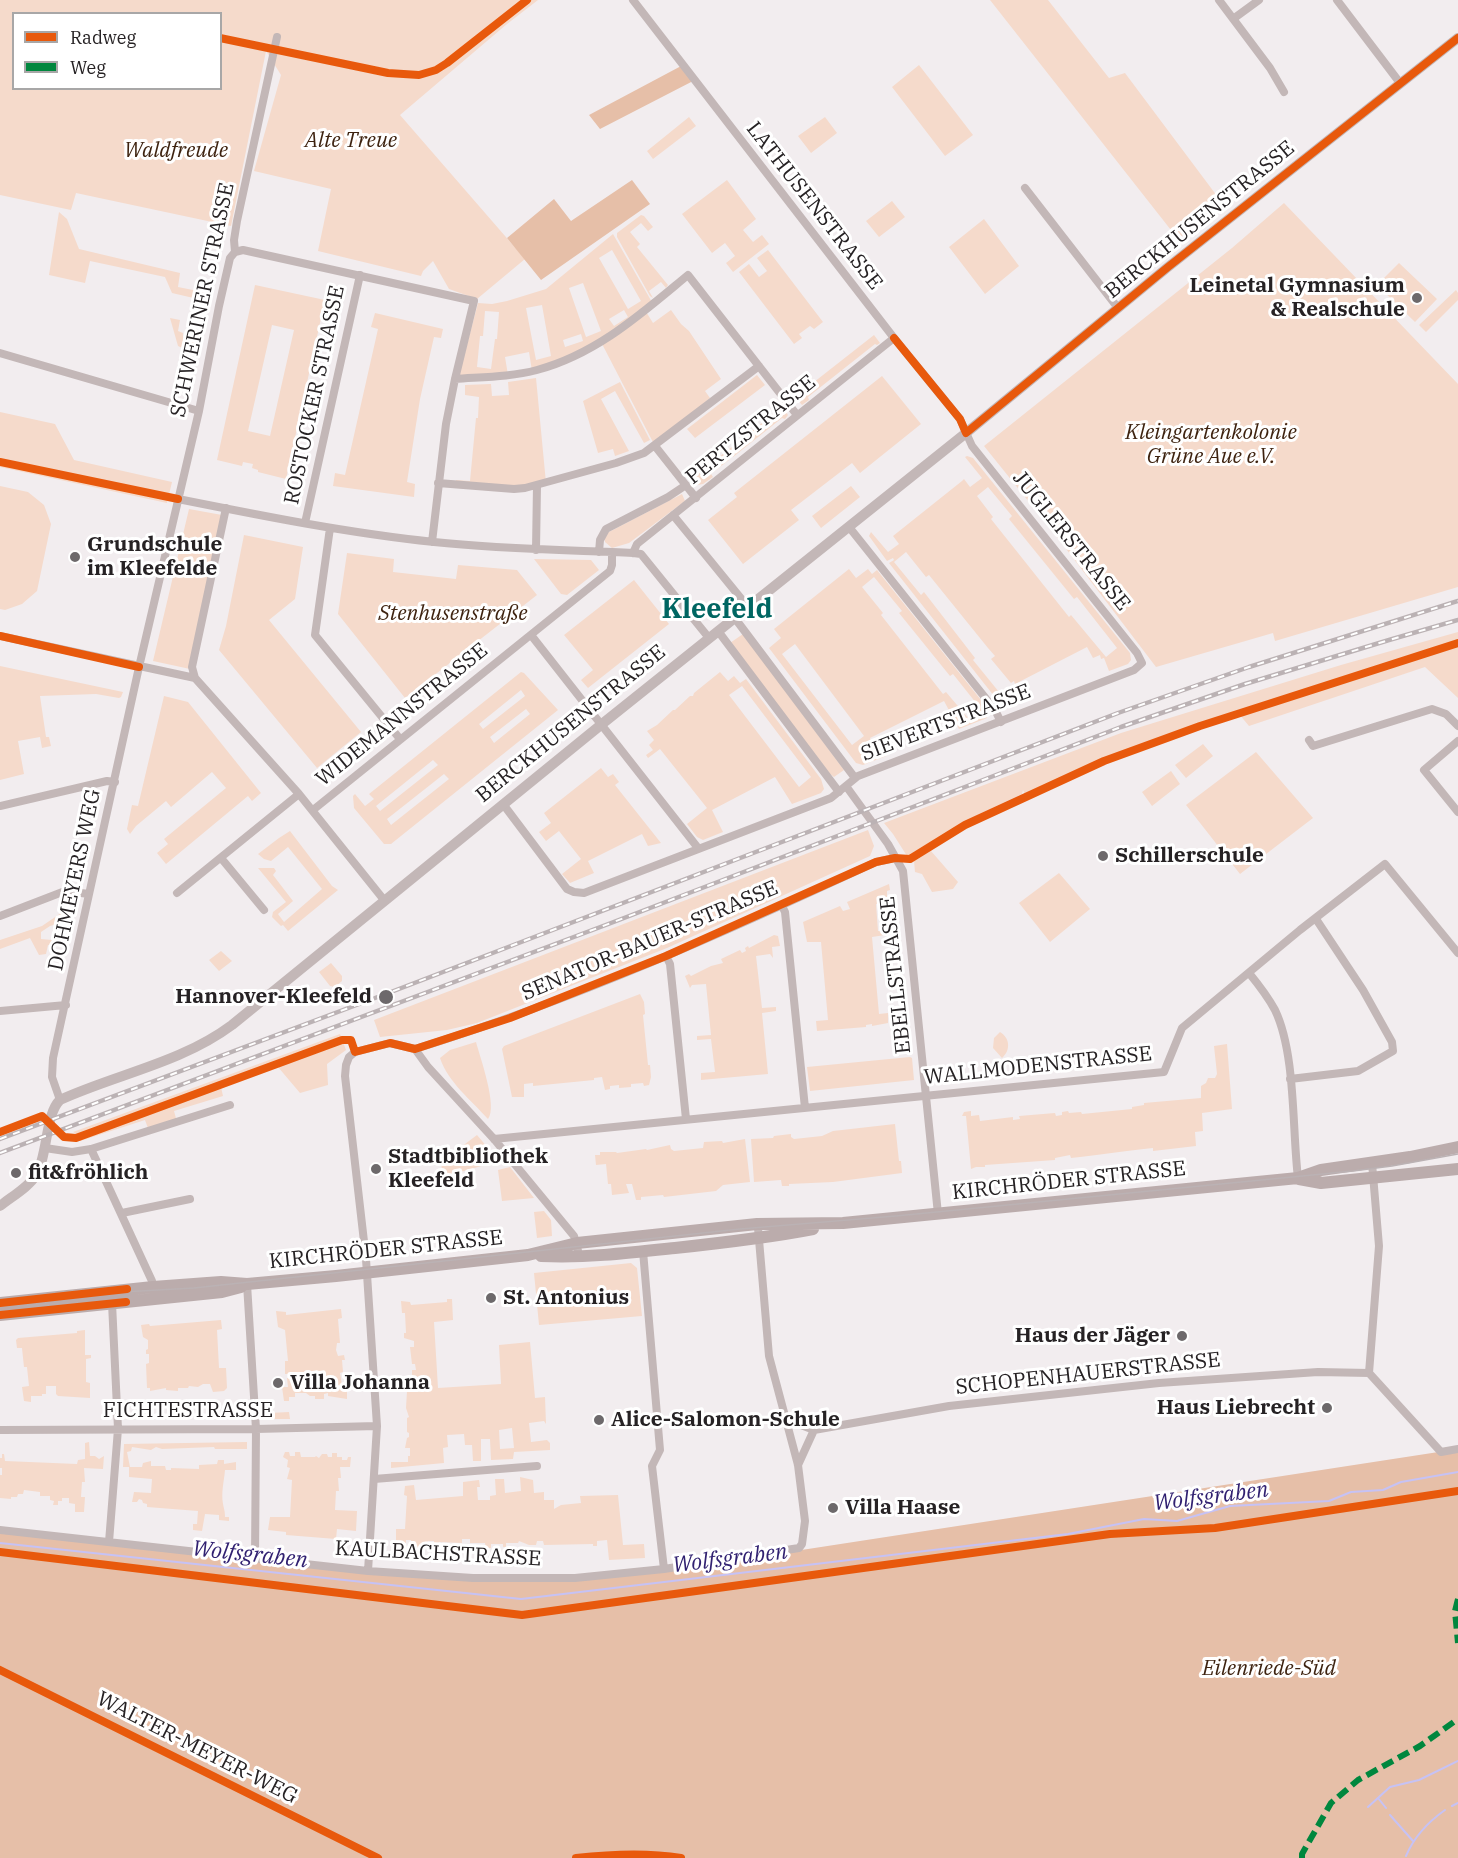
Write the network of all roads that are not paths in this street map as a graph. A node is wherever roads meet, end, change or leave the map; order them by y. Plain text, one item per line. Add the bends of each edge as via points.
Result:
1 (633, 0) edge
2 (1219, 0) edge
3 (1259, 0) edge
4 (1337, 0) edge
5 (1233, 19) junction
6 (277, 37) dead end
7 (1458, 38) edge
8 (1400, 83) junction
9 (1284, 93) dead end
10 (1025, 188) dead end
11 (235, 252) junction
12 (360, 275) junction
13 (1118, 308) junction
14 (894, 338) junction
15 (0, 353) edge
16 (759, 366) junction
17 (455, 379) junction
18 (199, 411) junction
19 (797, 415) junction
20 (966, 433) junction
21 (655, 446) junction
22 (438, 483) junction
23 (537, 485) junction
24 (686, 485) junction
25 (696, 498) junction
26 (178, 499) junction
27 (226, 508) junction
28 (673, 516) junction
29 (305, 523) junction
30 (849, 527) junction
31 (330, 528) junction
32 (432, 542) junction
33 (536, 550) junction
34 (599, 552) junction
35 (612, 552) junction
36 (633, 552) junction
37 (747, 607) junction
38 (734, 617) junction
39 (531, 635) junction
40 (713, 635) junction
41 (0, 636) edge
42 (140, 667) junction
43 (1134, 670) joint
44 (195, 678) junction
45 (1000, 722) junction
46 (602, 724) junction
47 (1458, 726) edge
48 (400, 739) junction
49 (1309, 740) dead end
50 (1458, 741) edge
51 (855, 778) junction
52 (115, 782) junction
53 (842, 789) junction
54 (299, 794) junction
55 (503, 804) junction
56 (0, 806) edge
57 (313, 810) junction
58 (1458, 812) edge
59 (698, 848) junction
60 (221, 858) junction
61 (896, 858) junction
62 (177, 893) dead end
63 (89, 894) junction
64 (384, 900) junction
65 (782, 906) junction
66 (264, 910) dead end
67 (0, 916) edge
68 (1316, 919) junction
69 (1458, 954) edge
70 (666, 956) junction
71 (1249, 973) junction
72 (66, 1005) junction
73 (0, 1011) edge
74 (415, 1049) junction
75 (1290, 1079) junction
76 (926, 1095) junction
77 (56, 1104) junction
78 (230, 1105) dead end
79 (804, 1108) junction
80 (686, 1119) junction
81 (494, 1139) junction
82 (1458, 1147) edge
83 (45, 1148) junction
84 (91, 1149) junction
85 (1434, 1152) junction
86 (1372, 1163) junction
87 (1458, 1169) edge
88 (1434, 1172) junction
89 (1373, 1178) junction
90 (1298, 1179) junction
91 (190, 1198) dead end
92 (0, 1206) edge
93 (122, 1213) junction
94 (938, 1214) junction
95 (843, 1222) junction
96 (758, 1233) junction
97 (577, 1243) junction
98 (643, 1251) junction
99 (528, 1255) junction
100 (580, 1258) junction
101 (367, 1266) junction
102 (247, 1284) junction
103 (153, 1293) junction
104 (0, 1303) edge
105 (112, 1303) junction
106 (0, 1315) edge
107 (1369, 1373) junction
108 (785, 1419) junction
109 (377, 1426) junction
110 (118, 1429) junction
111 (256, 1429) junction
112 (0, 1430) edge
113 (814, 1430) junction
114 (1458, 1449) edge
115 (798, 1465) junction
116 (537, 1466) dead end
117 (374, 1479) junction
118 (0, 1530) edge
119 (108, 1542) junction
120 (255, 1558) junction
121 (664, 1569) junction
122 (368, 1571) junction

1 - 14 street, LATHUSENSTRASSE
2 - 5 street
3 - 5 street
4 - 8 street
5 - 9 street
6 - 11 street, SCHWERINER STRASSE via 237,221
7 - 8 street, BERCKHUSENSTRASSE
8 - 13 street, BERCKHUSENSTRASSE
10 - 13 street
11 - 12 street via 243,250
11 - 18 street, SCHWERINER STRASSE via 230,258
12 - 17 street via 474,301
12 - 29 street, ROSTOCKER STRASSE
13 - 20 street, BERCKHUSENSTRASSE
14 - 19 street, PERTZSTRASSE
14 - 20 street, LATHUSENSTRASSE via 960,419
15 - 18 street
16 - 17 street via 688,275 612,336 560,363 508,375
16 - 19 street
16 - 21 street
17 - 22 street
18 - 26 street, SCHWERINER STRASSE
19 - 25 street, PERTZSTRASSE
20 - 30 street, BERCKHUSENSTRASSE
20 - 43 street, JUGLERSTRASSE via 972,446 1137,653 1142,663
21 - 23 street via 631,459
21 - 24 street
22 - 23 street via 514,489
22 - 32 street
23 - 33 street
24 - 25 street
24 - 34 street, PERTZSTRASSE via 606,529
25 - 28 street, PERTZSTRASSE
26 - 27 street
26 - 42 street, SCHWERINER STRASSE
27 - 29 street
27 - 44 street via 192,667
28 - 36 street, PERTZSTRASSE via 637,544
28 - 37 street
29 - 31 street
30 - 37 street, BERCKHUSENSTRASSE
30 - 45 street via 996,710
31 - 32 street
31 - 48 street via 315,635
32 - 33 street
33 - 34 street
34 - 35 street
35 - 36 street
35 - 39 street, WIDEMANNSTRASSE via 610,571
36 - 40 street, EBELLSTRASSE via 641,554
37 - 38 street, BERCKHUSENSTRASSE
38 - 40 street, BERCKHUSENSTRASSE
38 - 51 street
39 - 46 street
39 - 48 street, WIDEMANNSTRASSE
40 - 46 street, BERCKHUSENSTRASSE
40 - 53 street, EBELLSTRASSE
41 - 42 street
42 - 44 street
42 - 52 street, DOHMEYERS WEG
43 - 45 street, SIEVERTSTRASSE
44 - 54 street
45 - 51 street, SIEVERTSTRASSE
46 - 55 street, BERCKHUSENSTRASSE
46 - 59 street
47 - 49 street via 1440,710 1432,709 1313,746
48 - 57 street, WIDEMANNSTRASSE
50 - 58 street via 1424,770
51 - 53 street, SIEVERTSTRASSE
52 - 56 street
52 - 63 street, DOHMEYERS WEG
53 - 59 street, SIEVERTSTRASSE via 831,798
53 - 61 street, EBELLSTRASSE via 879,831
54 - 57 street
54 - 60 street
55 - 59 street, SIEVERTSTRASSE via 567,889 574,892 584,893
55 - 64 street, BERCKHUSENSTRASSE
57 - 64 street
60 - 62 street
60 - 66 street
61 - 65 street, SENATOR-BAUER-STRASSE via 876,862
61 - 76 street, EBELLSTRASSE via 905,879
63 - 67 street via 65,891
63 - 72 street, DOHMEYERS WEG
64 - 77 street, BERCKHUSENSTRASSE via 212,1040
65 - 70 street, SENATOR-BAUER-STRASSE
65 - 79 street
68 - 69 street, WALLMODENSTRASSE via 1385,864
68 - 71 street, WALLMODENSTRASSE
68 - 75 street via 1363,990 1392,1042 1393,1052 1358,1071
70 - 74 street, SENATOR-BAUER-STRASSE via 510,1018
70 - 80 street
71 - 75 street via 1275,1011 1285,1041
71 - 76 street, WALLMODENSTRASSE via 1182,1028 1164,1072
72 - 73 street
72 - 77 street, DOHMEYERS WEG via 53,1058
74 - 81 street
74 - 101 street via 390,1043 355,1052 346,1065
75 - 90 street
76 - 79 street, WALLMODENSTRASSE
76 - 94 street, EBELLSTRASSE
77 - 83 street
78 - 84 street
79 - 80 street, WALLMODENSTRASSE
80 - 81 street, WALLMODENSTRASSE
81 - 97 street
82 - 85 main road, KIRCHRÖDER STRASSE
83 - 84 street via 72,1152
83 - 92 street via 35,1178
84 - 93 street
85 - 86 main road, KIRCHRÖDER STRASSE
85 - 88 main road via 1428,1163
86 - 89 street
86 - 90 main road, KIRCHRÖDER STRASSE via 1322,1170
87 - 88 main road, KIRCHRÖDER STRASSE
88 - 89 main road, KIRCHRÖDER STRASSE
89 - 90 main road, KIRCHRÖDER STRASSE via 1321,1183
89 - 107 street via 1379,1246
90 - 94 main road, KIRCHRÖDER STRASSE
91 - 93 street
93 - 103 street via 152,1281
94 - 95 main road, KIRCHRÖDER STRASSE
95 - 96 main road, KIRCHRÖDER STRASSE
95 - 97 main road, KIRCHRÖDER STRASSE via 757,1224
96 - 98 main road, KIRCHRÖDER STRASSE
96 - 108 street via 769,1356
97 - 99 main road, KIRCHRÖDER STRASSE
97 - 100 street
98 - 100 main road, KIRCHRÖDER STRASSE
98 - 121 street via 660,1450 652,1466
99 - 100 main road, KIRCHRÖDER STRASSE
99 - 101 main road, KIRCHRÖDER STRASSE
101 - 102 main road, KIRCHRÖDER STRASSE
101 - 109 street
102 - 103 main road, KIRCHRÖDER STRASSE via 221,1282
102 - 111 street
103 - 104 main road, KIRCHRÖDER STRASSE
103 - 105 main road, KIRCHRÖDER STRASSE
105 - 106 main road, KIRCHRÖDER STRASSE
105 - 110 street
107 - 113 street, SCHOPENHAUERSTRASSE via 1318,1372 1159,1383 949,1406
107 - 114 street via 1441,1452
108 - 113 street
108 - 115 street
109 - 111 street, FICHTESTRASSE
109 - 117 street
110 - 111 street, FICHTESTRASSE
110 - 112 street, FICHTESTRASSE
110 - 119 street
111 - 120 street
113 - 115 street
115 - 121 street, KAULBACHSTRASSE via 805,1521 801,1546
116 - 117 street
117 - 122 street
118 - 119 street, KAULBACHSTRASSE
119 - 120 street, KAULBACHSTRASSE
120 - 122 street, KAULBACHSTRASSE
121 - 122 street, KAULBACHSTRASSE via 575,1578 473,1578

